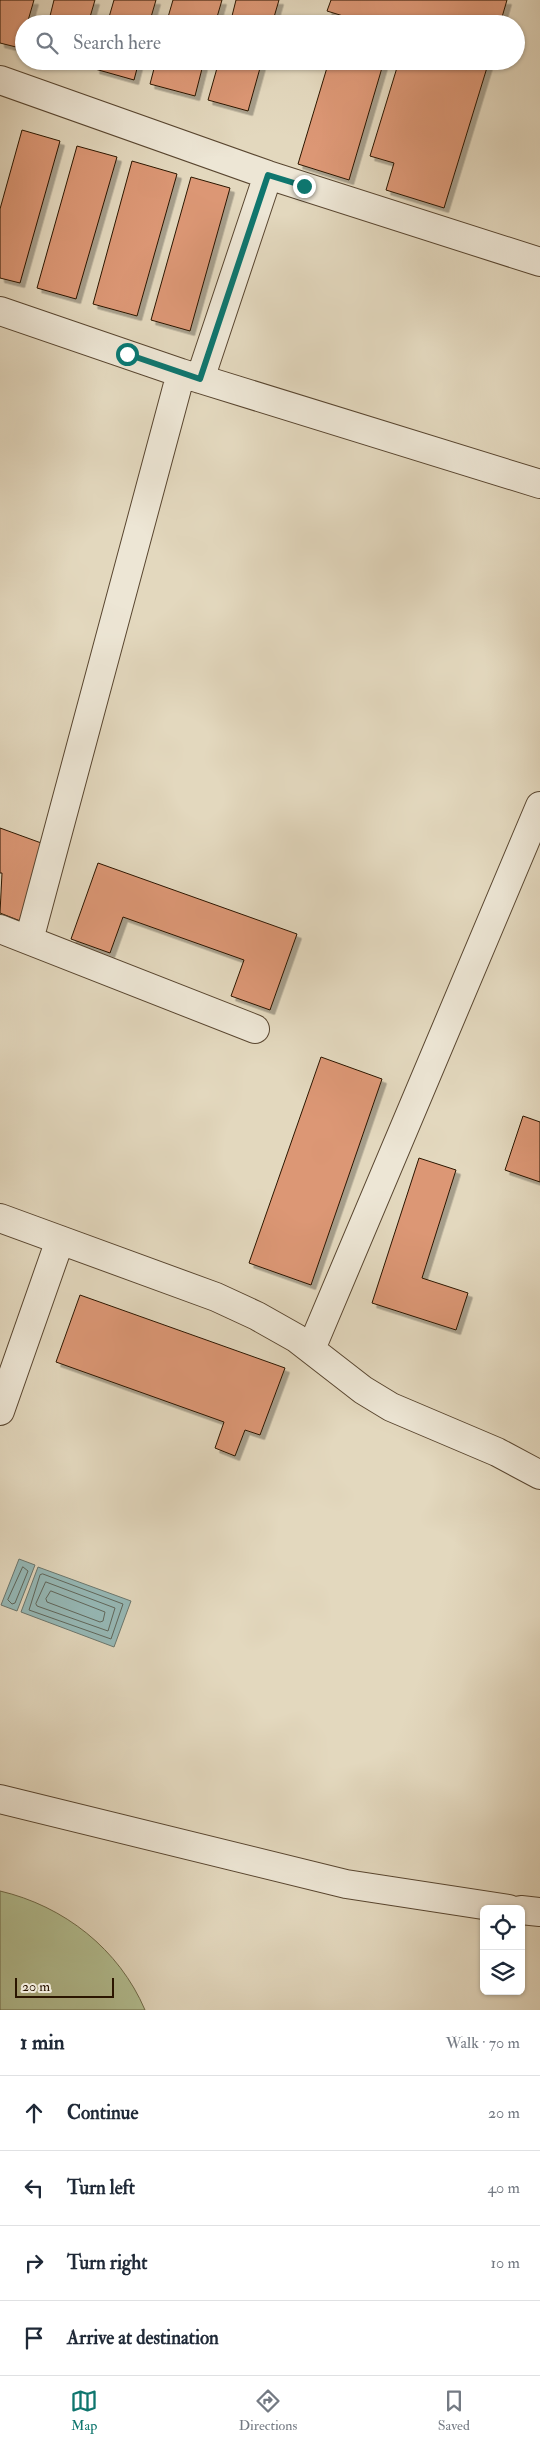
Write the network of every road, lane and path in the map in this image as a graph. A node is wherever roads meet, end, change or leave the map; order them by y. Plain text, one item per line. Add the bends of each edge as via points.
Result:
1 (0, 80) edge
2 (268, 175) junction
3 (540, 262) edge
4 (0, 311) edge
5 (190, 376) junction
6 (540, 484) edge
7 (540, 806) edge
8 (0, 929) edge
9 (29, 940) junction
10 (255, 1029) dead end
11 (0, 1218) edge
12 (60, 1240) junction
13 (310, 1349) junction
14 (0, 1411) edge
15 (540, 1474) edge
16 (0, 1799) edge
17 (483, 1905) edge
18 (525, 1910) edge
19 (540, 1912) edge

1 - 2 street
2 - 3 street
2 - 5 street
4 - 5 street
5 - 6 street
5 - 9 street
7 - 13 street
8 - 9 street
9 - 10 street
11 - 12 street
12 - 13 street via 216,1297 257,1316
12 - 14 street
13 - 15 street via 391,1407
16 - 17 street via 346,1884
18 - 19 street

